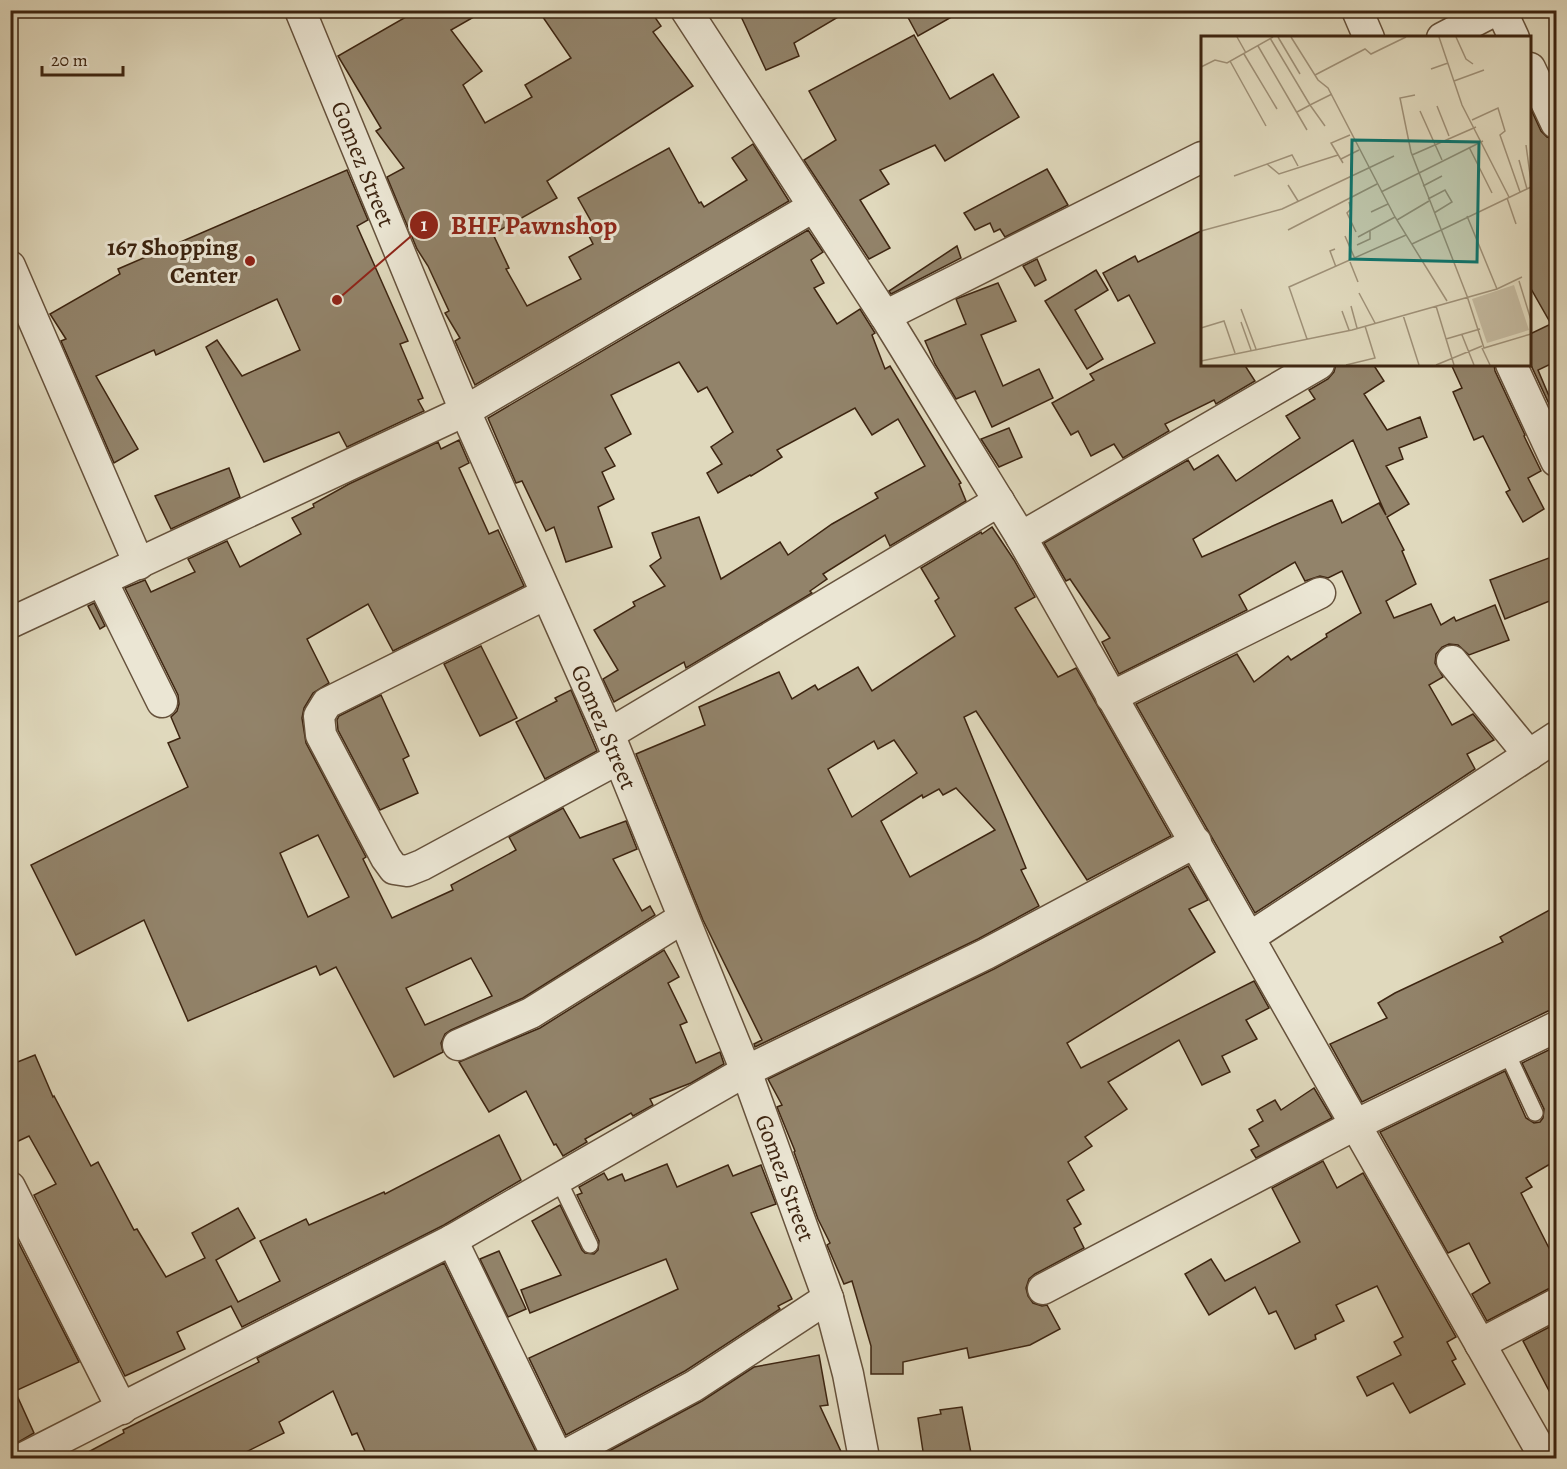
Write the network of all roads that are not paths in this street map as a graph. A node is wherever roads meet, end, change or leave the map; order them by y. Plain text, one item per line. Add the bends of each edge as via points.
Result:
1 (300, 10) edge
2 (686, 10) edge
3 (1357, 10) edge
4 (1496, 10) edge
5 (1501, 10) edge
6 (1369, 36) edge
7 (1446, 36) edge
8 (1514, 36) edge
9 (1531, 70) edge
10 (1557, 123) edge
11 (1201, 158) edge
12 (813, 207) junction
13 (10, 266) edge
14 (885, 316) junction
15 (1316, 366) edge
16 (1512, 366) edge
17 (465, 411) junction
18 (1557, 461) edge
19 (999, 501) junction
20 (1021, 537) junction
21 (139, 564) junction
22 (102, 581) junction
23 (1320, 593) dead end
24 (546, 594) junction
25 (10, 623) edge
26 (1452, 661) dead end
27 (1111, 697) junction
28 (162, 702) dead end
29 (1557, 737) edge
30 (614, 746) junction
31 (1529, 755) junction
32 (1196, 842) junction
33 (684, 918) junction
34 (1250, 937) junction
35 (1557, 1027) edge
36 (458, 1045) dead end
37 (1506, 1051) junction
38 (746, 1071) junction
39 (1535, 1113) dead end
40 (1355, 1125) junction
41 (558, 1179) junction
42 (10, 1187) edge
43 (452, 1240) junction
44 (590, 1245) dead end
45 (1043, 1289) dead end
46 (828, 1298) junction
47 (1557, 1304) edge
48 (1480, 1344) junction
49 (122, 1409) junction
50 (23, 1458) edge
51 (559, 1458) edge
52 (864, 1458) edge
53 (1545, 1458) edge

1 - 17 street, Gomez Street
2 - 12 street
3 - 6 street
4 - 7 street
5 - 8 street
9 - 10 street
11 - 14 street
12 - 14 street
12 - 17 street
13 - 21 street
14 - 19 street
15 - 20 street
16 - 18 street
17 - 21 street
17 - 24 street, Gomez Street
19 - 20 street
19 - 30 street
20 - 27 street
21 - 22 street
22 - 25 street
22 - 28 street
23 - 27 street
24 - 30 street, Gomez Street
24 - 30 street via 327,703 319,716 321,735 386,858 394,869 407,871
26 - 31 street
27 - 32 street
29 - 31 street
30 - 33 street, Gomez Street
31 - 34 street
32 - 34 street
32 - 38 street via 986,954
33 - 36 street via 531,1013
33 - 38 street, Gomez Street
34 - 40 street
35 - 37 street
37 - 39 lane
37 - 40 street
38 - 41 street
38 - 46 street, Gomez Street
40 - 45 street
40 - 48 street
41 - 43 street
41 - 44 lane
42 - 49 street
43 - 49 street
43 - 51 street
46 - 51 street via 694,1386
46 - 52 street, Gomez Street
47 - 48 street
48 - 53 street
49 - 50 street

